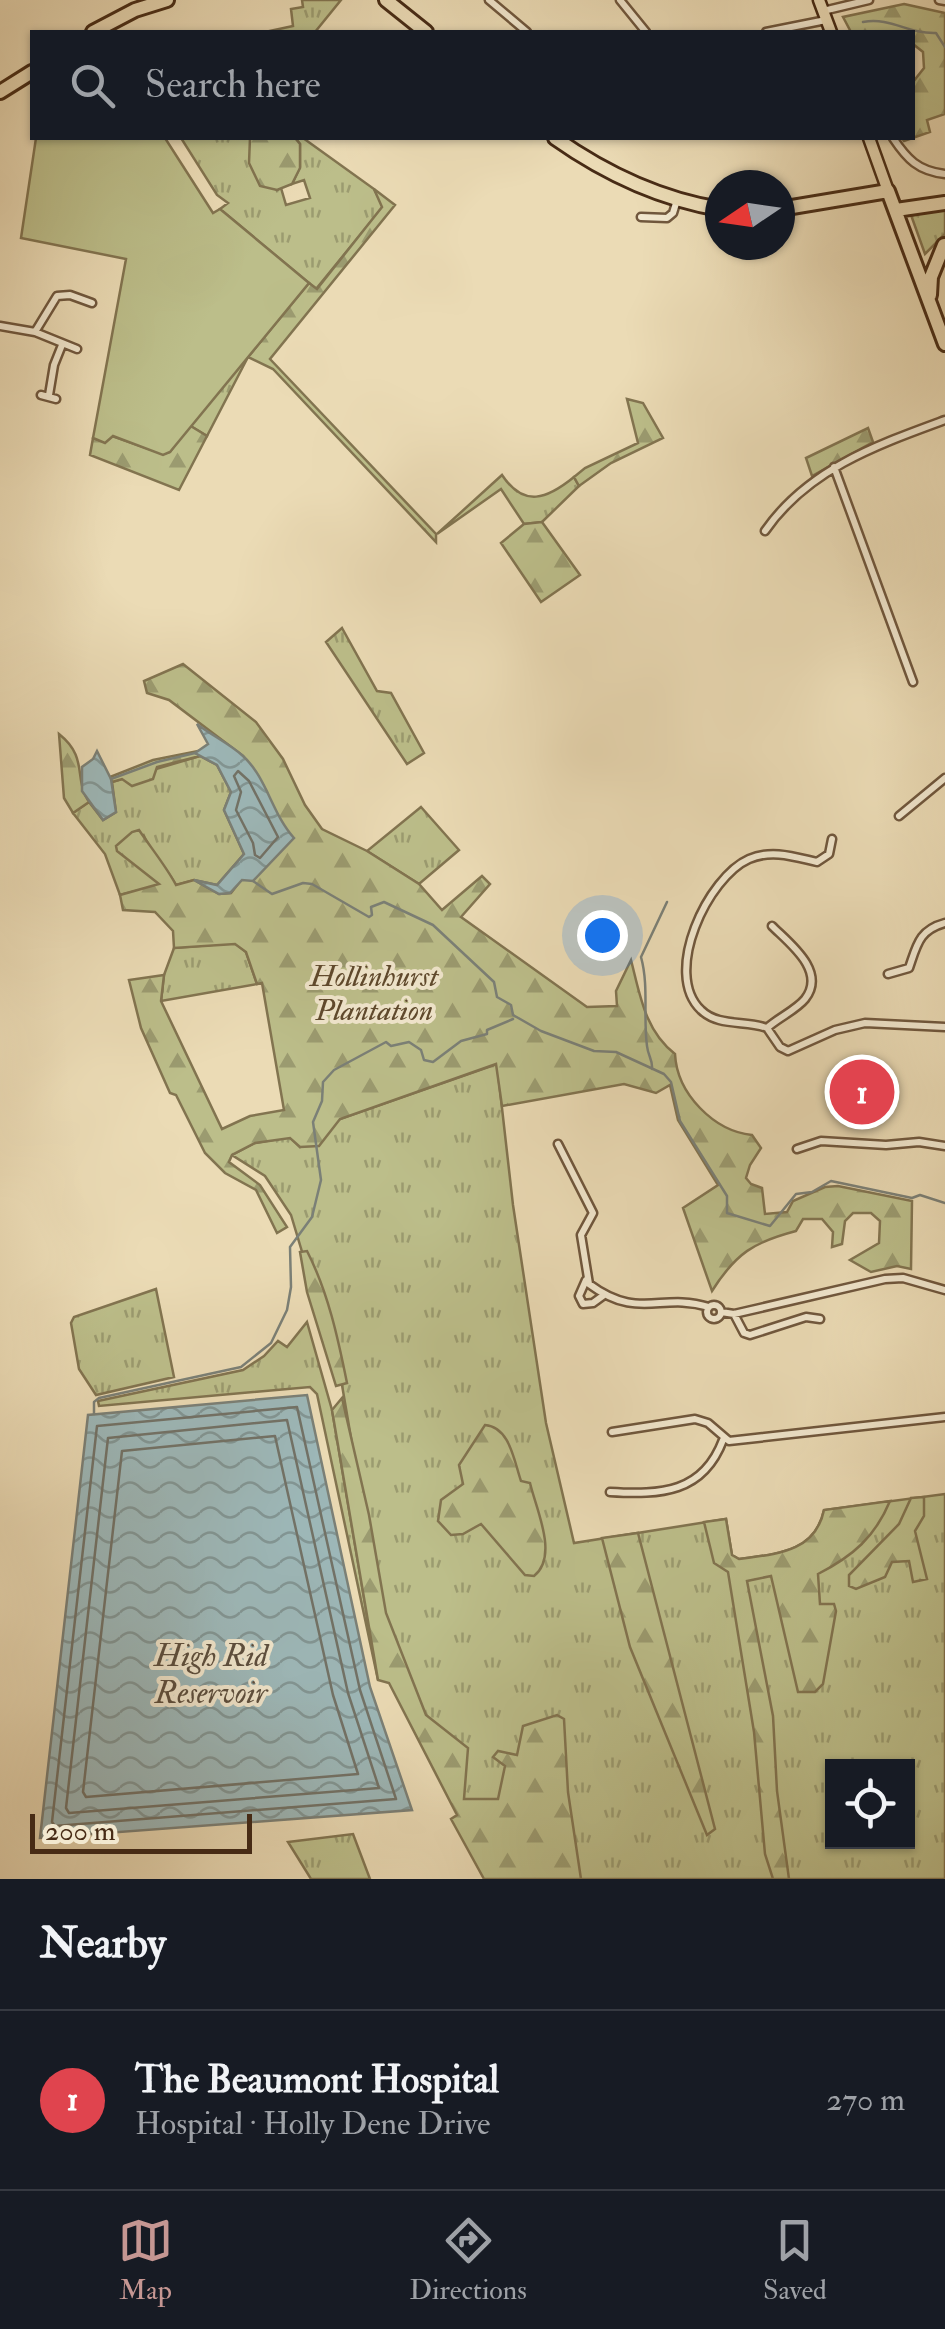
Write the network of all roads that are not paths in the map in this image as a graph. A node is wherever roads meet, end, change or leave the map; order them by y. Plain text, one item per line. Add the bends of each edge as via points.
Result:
1 (167, 0) edge
2 (386, 0) edge
3 (489, 0) edge
4 (620, 0) edge
5 (869, 0) edge
6 (823, 10) edge
7 (98, 30) edge
8 (424, 30) edge
9 (525, 30) edge
10 (644, 30) edge
11 (771, 30) edge
12 (30, 73) edge
13 (0, 92) edge
14 (558, 140) edge
15 (870, 140) edge
16 (894, 140) edge
17 (945, 174) edge
18 (888, 191) junction
19 (677, 200) junction
20 (945, 203) edge
21 (705, 206) edge
22 (795, 207) edge
23 (896, 210) junction
24 (641, 216) dead end
25 (944, 244) edge
26 (915, 265) junction
27 (929, 302) junction
28 (92, 303) dead end
29 (0, 326) edge
30 (35, 332) junction
31 (945, 344) edge
32 (62, 345) junction
33 (77, 349) dead end
34 (49, 396) dead end
35 (945, 420) edge
36 (834, 467) junction
37 (766, 532) dead end
38 (914, 682) dead end
39 (945, 778) edge
40 (899, 816) dead end
41 (832, 839) dead end
42 (945, 923) edge
43 (772, 926) dead end
44 (888, 974) dead end
45 (945, 1027) edge
46 (767, 1028) junction
47 (558, 1144) dead end
48 (945, 1146) edge
49 (797, 1149) dead end
50 (586, 1280) junction
51 (945, 1290) edge
52 (604, 1294) junction
53 (734, 1314) junction
54 (820, 1319) dead end
55 (945, 1417) edge
56 (612, 1432) dead end
57 (723, 1440) junction
58 (609, 1492) dead end

1 - 7 highway
2 - 8 highway
3 - 9 street
4 - 10 street
5 - 6 street
6 - 11 street
12 - 13 highway
14 - 19 highway via 613,175
15 - 18 main road
16 - 17 street via 908,161
18 - 22 highway
18 - 23 highway
19 - 21 highway
19 - 24 street via 667,218
20 - 23 highway
23 - 26 highway
25 - 26 highway
25 - 27 highway
26 - 27 highway
27 - 31 highway
28 - 30 street via 83,296 57,296
29 - 30 street
30 - 32 street
32 - 33 street
32 - 34 street
35 - 36 street
36 - 37 street via 795,494
36 - 38 street
39 - 40 street
41 - 46 street via 829,854 818,862 778,854 738,866 691,936 685,971 698,1007 714,1018
42 - 44 street via 922,935 909,968
43 - 46 street via 807,962 811,980 806,998
45 - 46 street via 866,1023 788,1051
47 - 50 street via 593,1213 582,1235
48 - 49 street via 822,1141
50 - 52 street
50 - 52 street via 579,1292 583,1304
51 - 53 street via 885,1279
52 - 53 street via 634,1306 709,1307 711,1319
53 - 54 street via 750,1335 806,1317
55 - 57 street
56 - 57 street via 695,1420 708,1423
57 - 58 street via 690,1484

